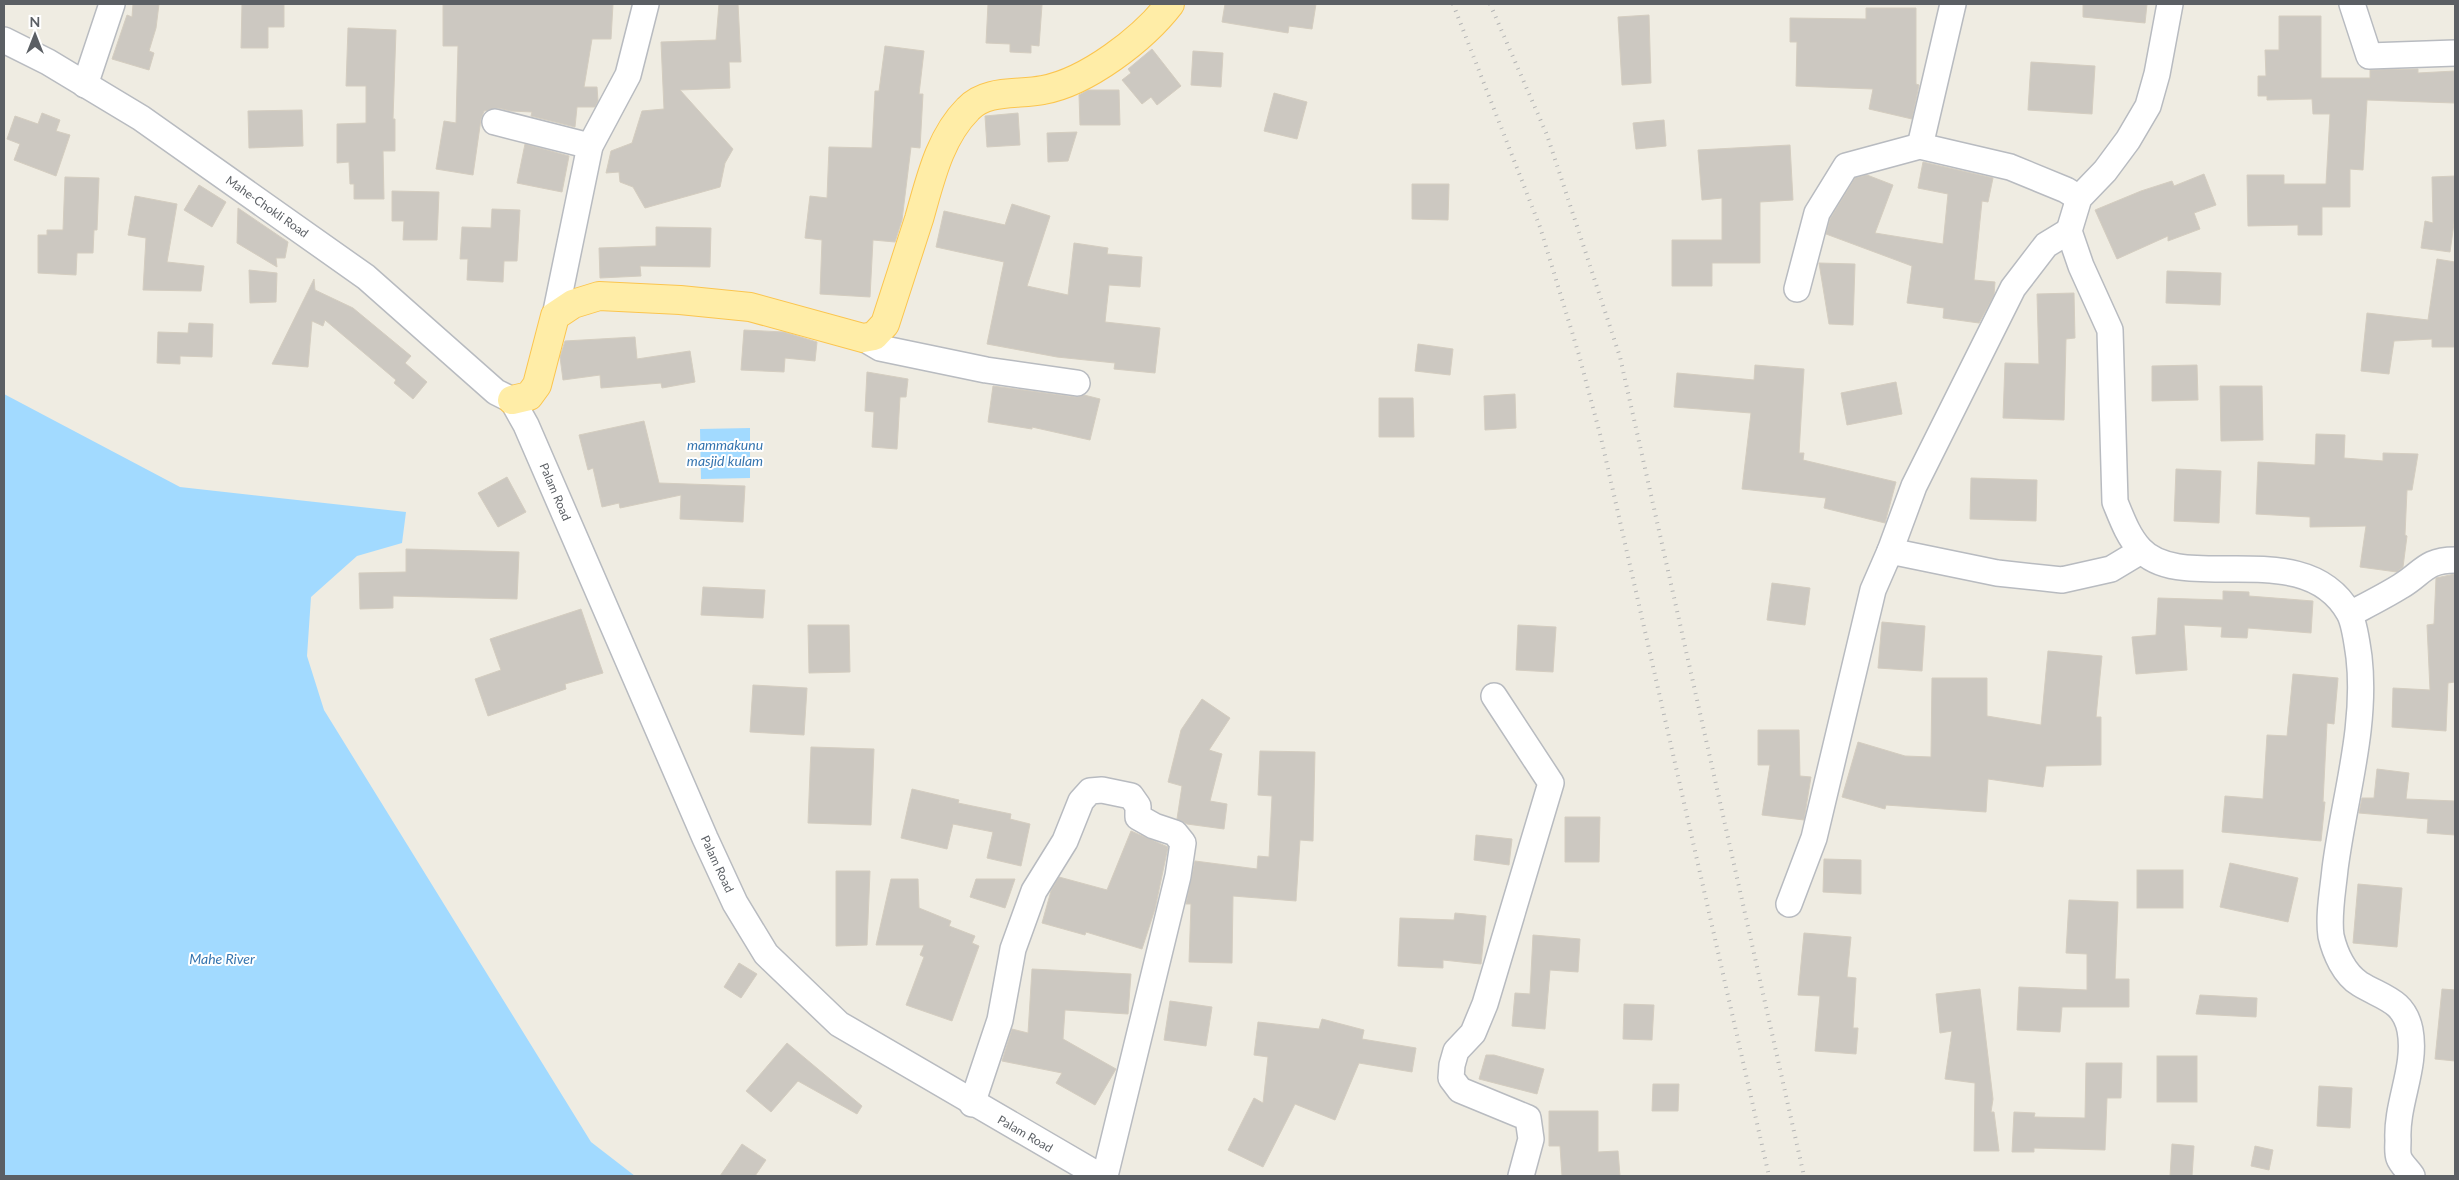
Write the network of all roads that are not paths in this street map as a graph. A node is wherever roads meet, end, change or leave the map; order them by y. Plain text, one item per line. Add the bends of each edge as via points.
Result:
1 (112, 4) edge
2 (646, 4) edge
3 (1170, 4) edge
4 (1953, 4) edge
5 (2170, 4) edge
6 (2352, 4) edge
7 (4, 40) edge
8 (2455, 53) edge
9 (85, 85) junction
10 (495, 122) dead end
11 (590, 146) junction
12 (1920, 146) junction
13 (2079, 198) junction
14 (2069, 231) junction
15 (1797, 288) dead end
16 (555, 316) junction
17 (863, 338) junction
18 (1076, 383) dead end
19 (512, 400) junction
20 (1890, 551) junction
21 (2141, 551) junction
22 (2455, 560) edge
23 (2350, 614) junction
24 (1494, 696) dead end
25 (1789, 904) dead end
26 (972, 1104) junction
27 (1100, 1176) edge
28 (1105, 1176) edge
29 (1521, 1176) edge
30 (2412, 1176) edge

1 - 9 street
2 - 11 street via 628,75
3 - 17 main road via 1131,45 1070,82 1044,90 985,97 968,108 938,156 886,324 874,336
4 - 12 street
5 - 13 street via 2158,74 2148,106 2105,171
6 - 8 street via 2369,56
7 - 9 street, Mahe-Chokli Road
9 - 19 street, Mahe-Chokli Road via 142,118 366,277 496,392
10 - 11 street
11 - 16 street
12 - 13 street via 2010,167
12 - 15 street via 1846,166 1818,213
13 - 14 street
14 - 20 street via 2046,245 2013,288 1914,486
14 - 21 street via 2110,330 2115,502
16 - 17 main road via 573,304 599,296 680,300 750,307
16 - 19 main road via 537,385 529,396
17 - 18 street via 880,348 986,370
19 - 26 street, Palam Road via 526,425 705,838 735,903 766,954 840,1024
20 - 21 street via 1997,573 2062,580 2111,570
20 - 25 street via 1871,599 1814,838
21 - 23 street via 2166,564 2190,568 2252,568 2296,574 2321,584
22 - 23 street via 2441,560 2420,569 2407,583
23 - 30 street via 2362,687 2352,778 2336,860 2331,934 2338,959 2358,983 2404,1010 2410,1031 2411,1056 2397,1129 2399,1158
24 - 29 street via 1550,783 1485,1004 1473,1033 1456,1051 1451,1078 1460,1090 1528,1118 1531,1140
26 - 27 street, Palam Road
26 - 28 street via 1000,1020 1013,949 1034,891 1065,842 1081,801 1090,790 1131,796 1138,806 1138,817 1175,832 1183,843 1178,876

